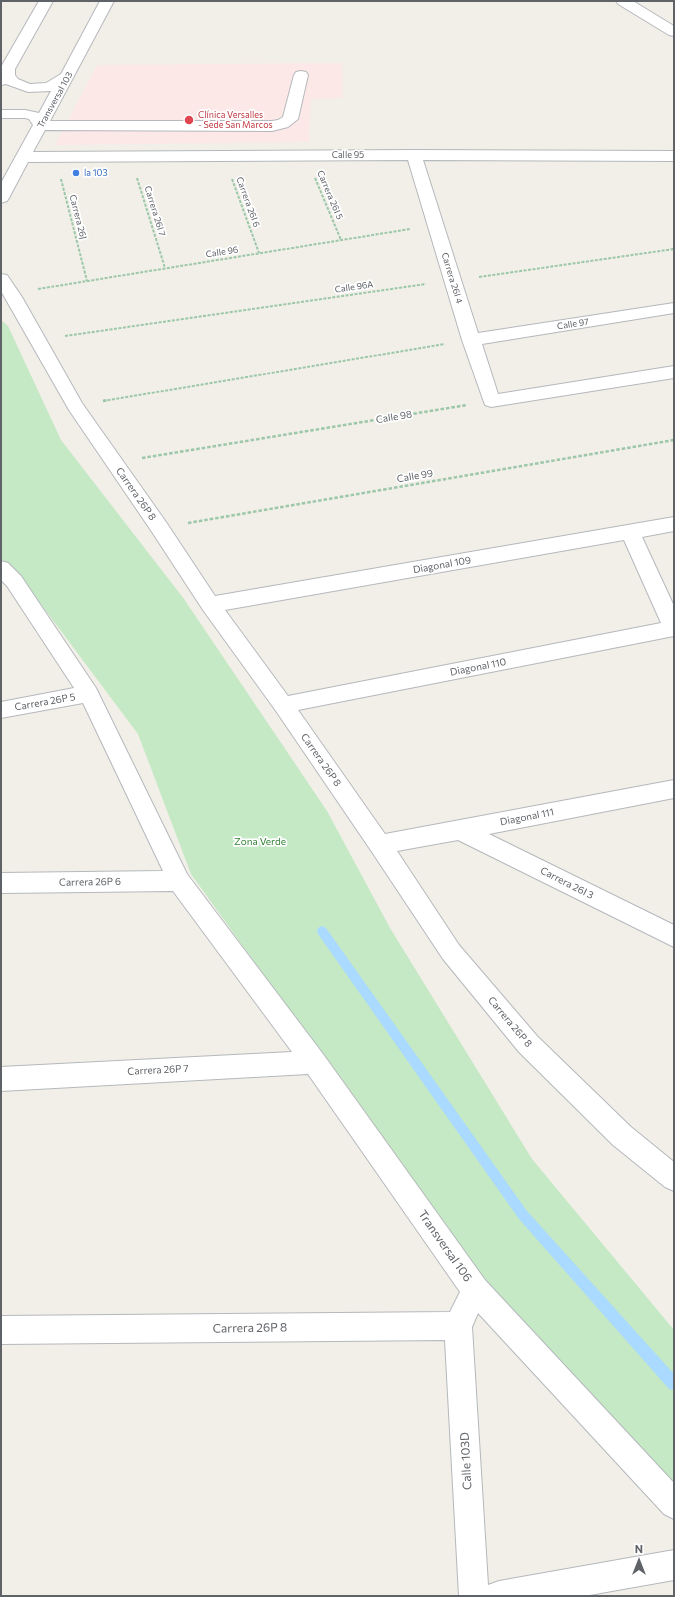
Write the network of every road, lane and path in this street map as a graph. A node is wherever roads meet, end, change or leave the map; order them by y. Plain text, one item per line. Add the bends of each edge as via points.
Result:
1 (46, 1) edge
2 (108, 1) edge
3 (623, 1) edge
4 (674, 32) edge
5 (8, 67) junction
6 (70, 73) junction
7 (301, 75) dead end
8 (1, 81) edge
9 (1, 114) edge
10 (41, 125) junction
11 (166, 125) junction
12 (414, 155) junction
13 (223, 156) junction
14 (306, 156) junction
15 (674, 156) edge
16 (23, 157) junction
17 (55, 157) junction
18 (131, 157) junction
19 (162, 157) junction
20 (1, 198) edge
21 (436, 225) junction
22 (342, 240) junction
23 (674, 248) edge
24 (259, 253) junction
25 (165, 268) junction
26 (1, 279) edge
27 (87, 280) junction
28 (453, 280) junction
29 (9, 297) edge
30 (674, 308) edge
31 (37, 340) junction
32 (471, 340) junction
33 (674, 372) edge
34 (491, 401) junction
35 (75, 406) junction
36 (674, 440) edge
37 (114, 462) junction
38 (674, 524) edge
39 (160, 528) junction
40 (630, 532) junction
41 (8, 574) edge
42 (210, 605) junction
43 (674, 628) edge
44 (89, 694) junction
45 (283, 705) junction
46 (1, 710) edge
47 (674, 789) edge
48 (460, 830) junction
49 (380, 845) junction
50 (179, 881) junction
51 (1, 883) edge
52 (674, 937) edge
53 (314, 1062) junction
54 (1, 1078) edge
55 (674, 1178) edge
56 (476, 1290) junction
57 (458, 1326) junction
58 (1, 1330) edge
59 (674, 1504) edge
60 (674, 1565) edge
61 (474, 1596) edge
62 (499, 1596) edge

1 - 5 street
2 - 6 street, Transversal 103
3 - 4 street
5 - 6 street via 8,75 12,82 28,88 50,87 61,82
5 - 8 street
6 - 10 street, Transversal 103
7 - 11 street via 290,119 283,124
9 - 10 street via 34,116
10 - 11 street
10 - 16 street, Transversal 103
11 - 19 street
12 - 14 street, Calle 95
12 - 15 street, Calle 95
12 - 21 street, Carrera 26I 4
13 - 14 street, Calle 95
13 - 19 street, Calle 95
13 - 24 path, Carrera 26I 6
14 - 22 path, Carrera 26I 5
16 - 17 street, Calle 95
16 - 20 street, Transversal 103
17 - 18 street, Calle 95
17 - 27 path, Carrera 26J
18 - 19 street, Calle 95
18 - 25 path, Carrera 26I 7
21 - 22 path, Calle 96
21 - 28 street, Carrera 26I 4
22 - 24 path, Calle 96
23 - 28 path, Calle 96A
24 - 25 path, Calle 96
25 - 27 path, Calle 96
26 - 29 street, Carrera 26P 8
27 - 29 path, Calle 96
28 - 31 path, Calle 96A
28 - 32 street, Carrera 26I 4
29 - 31 street, Carrera 26P 8
30 - 32 street, Calle 97
31 - 35 street, Carrera 26P 8
32 - 34 street, Carrera 26I 4
32 - 35 path
33 - 34 street
34 - 37 path, Calle 98
35 - 37 street, Carrera 26P 8
36 - 39 path, Calle 99
37 - 39 street, Carrera 26P 8
38 - 40 street, Diagonal 109
39 - 42 street, Carrera 26P 8
40 - 42 street, Diagonal 109
40 - 43 street
41 - 44 street, Transversal 106
42 - 45 street, Carrera 26P 8
43 - 45 street, Diagonal 110
44 - 46 street, Carrera 26P 5
44 - 50 street, Transversal 106
45 - 49 street, Carrera 26P 8
47 - 48 street, Diagonal 111
48 - 49 street, Diagonal 111
48 - 52 street, Carrera 26I 3
49 - 55 street, Carrera 26P 8 via 451,952 528,1044 622,1136
50 - 51 street, Carrera 26P 6
50 - 53 street, Transversal 106
53 - 54 street, Carrera 26P 7
53 - 56 street, Transversal 106
56 - 57 street
56 - 59 street, Transversal 106
57 - 58 street, Carrera 26P 8
57 - 61 street, Calle 103D
60 - 62 street

